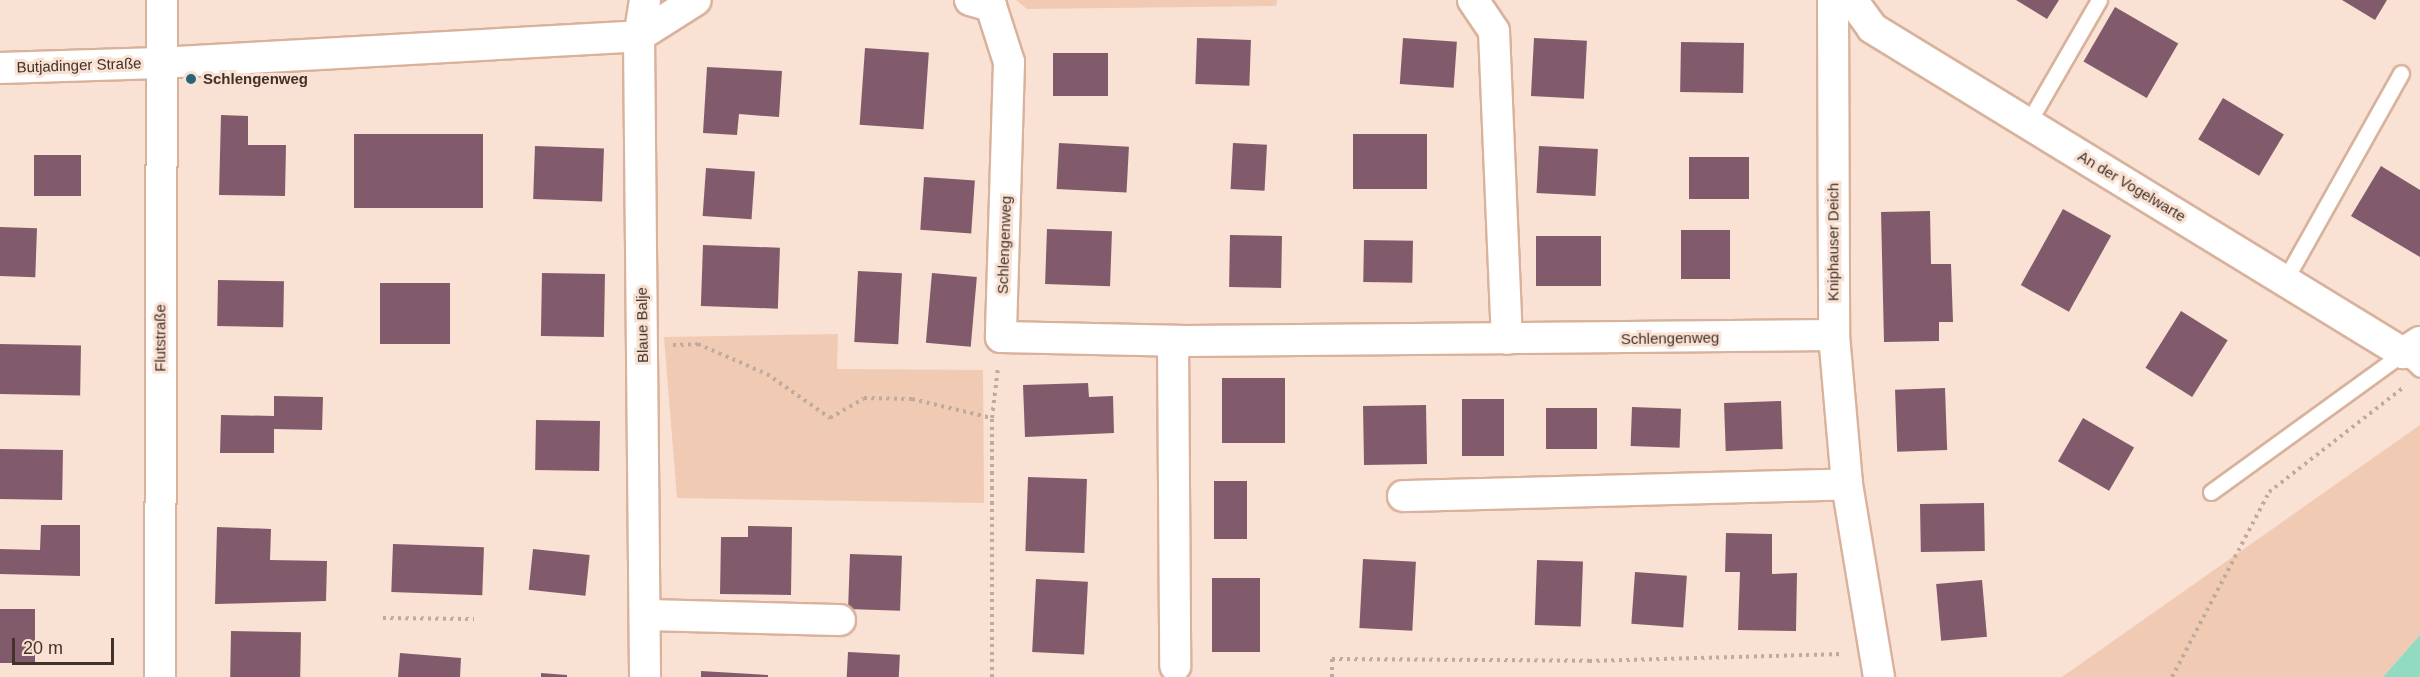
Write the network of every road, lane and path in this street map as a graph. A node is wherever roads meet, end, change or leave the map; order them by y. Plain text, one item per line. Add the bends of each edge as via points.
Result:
1 (162, 0) edge
2 (645, 0) edge
3 (696, 0) edge
4 (970, 0) edge
5 (1473, 0) edge
6 (1833, 0) edge
7 (1852, 0) edge
8 (2099, 0) edge
9 (639, 36) junction
10 (159, 63) junction
11 (0, 68) edge
12 (2401, 73) dead end
13 (2028, 123) junction
14 (2285, 280) junction
15 (1834, 335) junction
16 (1001, 337) junction
17 (1507, 339) junction
18 (1173, 341) junction
19 (642, 348) junction
20 (2414, 355) edge
21 (2410, 382) dead end
22 (992, 418) junction
23 (1847, 484) junction
24 (2211, 492) dead end
25 (1403, 496) dead end
26 (645, 615) junction
27 (383, 618) dead end
28 (474, 619) dead end
29 (840, 620) dead end
30 (1876, 665) edge
31 (1175, 666) dead end
32 (160, 677) edge
33 (645, 677) edge
34 (992, 677) edge
35 (1332, 677) edge
36 (2172, 677) edge

1 - 10 street, Flutstraße
2 - 9 street
3 - 9 street
4 - 16 street, Schlengenweg via 991,6 1009,62
5 - 17 street via 1494,31
6 - 15 street, Kniphauser Deich
7 - 13 street, An der Vogelwarte via 1872,28
8 - 13 lane
9 - 10 street
9 - 19 street, Blaue Balje
10 - 11 street, Butjadinger Straße
10 - 32 street, Flutstraße
12 - 14 lane
13 - 14 street, An der Vogelwarte
14 - 20 street, An der Vogelwarte
15 - 17 street, Schlengenweg
15 - 23 street, Kniphauser Deich
16 - 18 street, Schlengenweg
16 - 22 path
17 - 18 street, Schlengenweg
18 - 31 street
19 - 22 path via 698,344 766,374 830,418 864,398 912,399
19 - 26 street, Blaue Balje
20 - 24 lane
21 - 36 path via 2269,492
22 - 34 path
23 - 25 street
23 - 30 street, Kniphauser Deich
26 - 29 street
26 - 33 street, Blaue Balje
27 - 28 path
30 - 35 path via 1332,659

